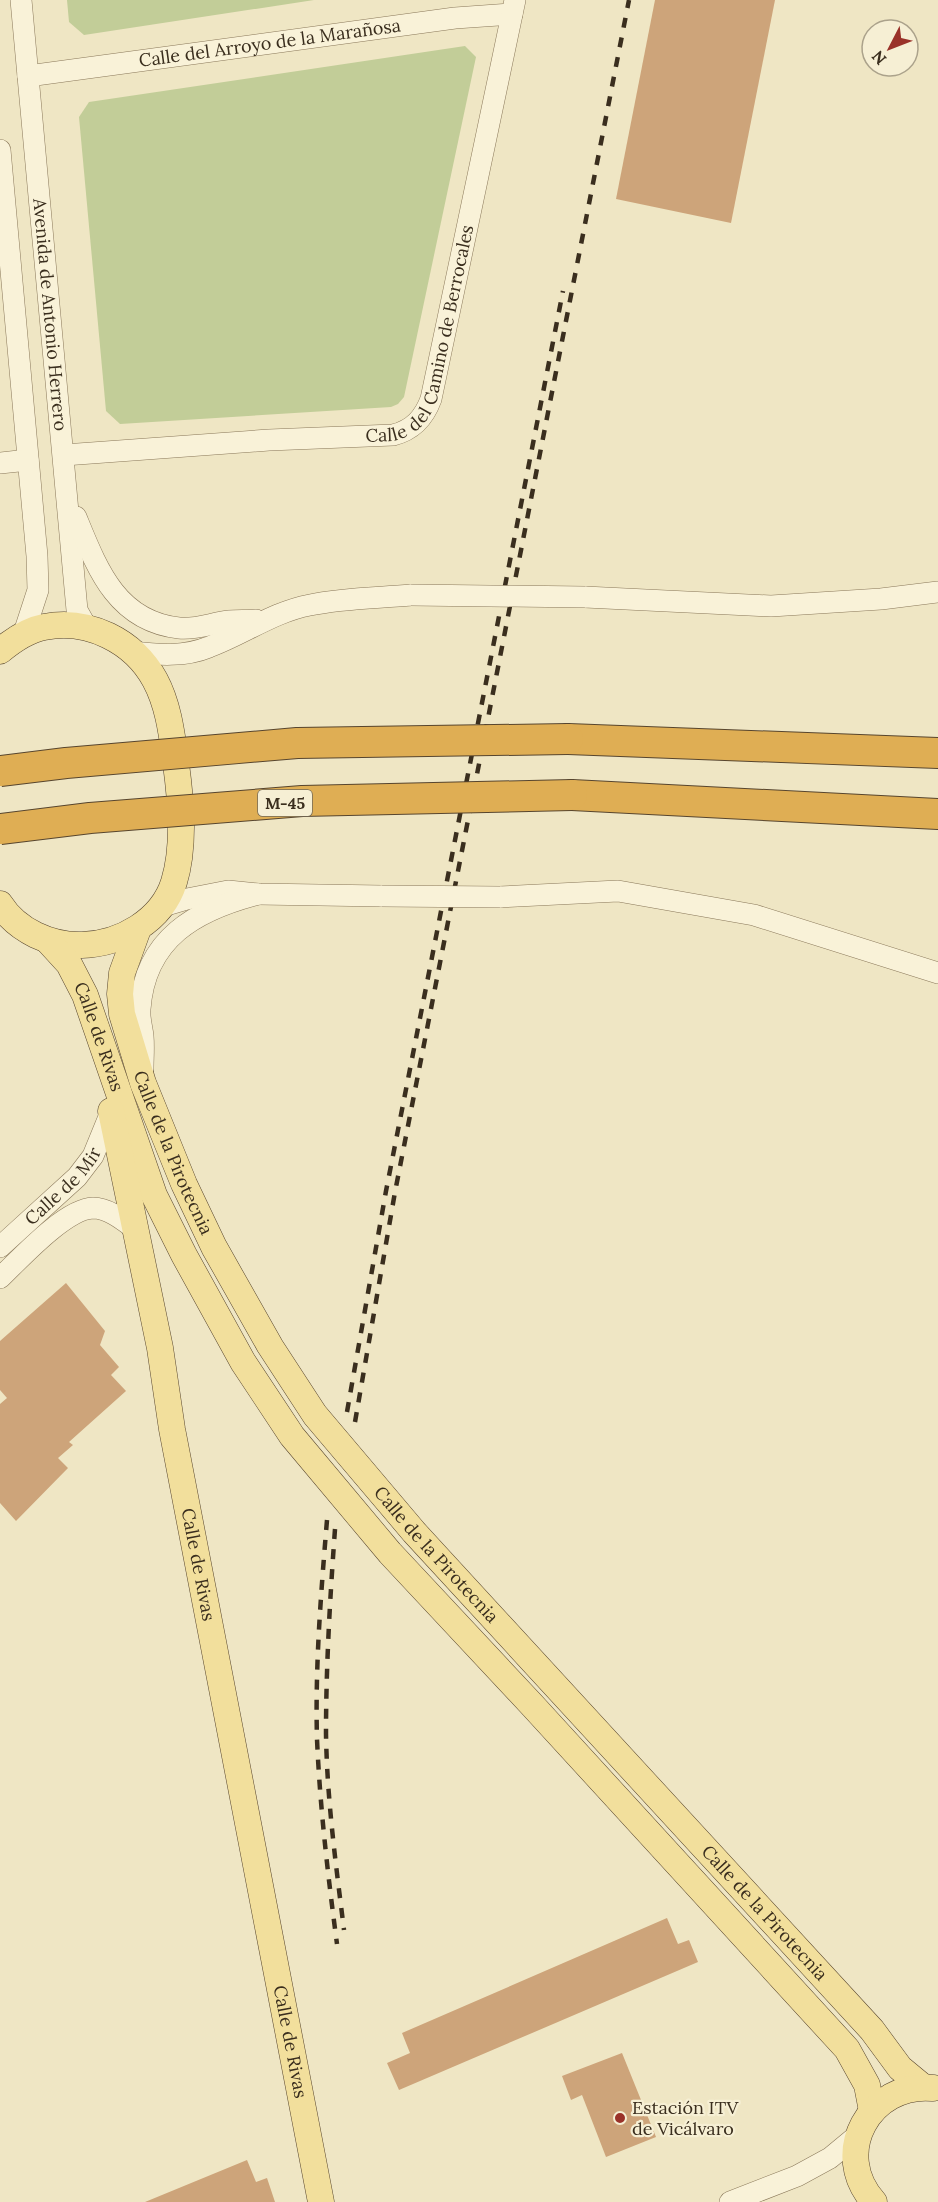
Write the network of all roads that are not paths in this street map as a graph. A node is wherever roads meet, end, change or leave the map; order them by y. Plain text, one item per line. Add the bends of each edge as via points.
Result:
1 (21, 0) edge
2 (514, 7) edge
3 (28, 76) junction
4 (0, 150) edge
5 (64, 454) junction
6 (28, 460) junction
7 (0, 464) edge
8 (68, 496) junction
9 (938, 592) edge
10 (263, 620) junction
11 (87, 628) junction
12 (23, 636) junction
13 (0, 651) edge
14 (133, 652) junction
15 (938, 753) edge
16 (0, 771) edge
17 (938, 814) edge
18 (0, 829) edge
19 (258, 894) junction
20 (0, 904) edge
21 (160, 907) junction
22 (138, 929) junction
23 (48, 941) junction
24 (938, 973) edge
25 (143, 1083) junction
26 (115, 1084) junction
27 (111, 1112) junction
28 (135, 1229) junction
29 (0, 1247) edge
30 (0, 1278) edge
31 (930, 2088) edge
32 (872, 2111) junction
33 (859, 2134) junction
34 (321, 2202) edge
35 (730, 2202) edge
36 (874, 2202) edge

1 - 3 street, Avenida de Antonio Herrero
2 - 3 street, Calle del Arroyo de la Marañosa
2 - 5 street, Calle del Camino de Berrocales via 431,399 416,424 393,435
3 - 5 street, Avenida de Antonio Herrero
4 - 6 street, Avenida de Antonio Herrero
5 - 8 street, Avenida de Antonio Herrero
6 - 7 street
6 - 12 street, Avenida de Antonio Herrero via 38,590
8 - 10 street via 96,565 120,602 129,608 147,619 178,628
8 - 11 street, Avenida de Antonio Herrero via 77,610
9 - 10 street, bridge via 771,606 585,597 411,595 310,605
10 - 14 street via 209,648 185,654
11 - 12 main road via 42,627
11 - 14 main road via 110,635
12 - 13 main road
14 - 21 main road via 155,680 170,721 178,780 180,849 173,884
15 - 16 highway, bridge via 568,739 297,743
17 - 18 highway, M-45, bridge via 572,795 302,801
19 - 21 street via 228,891
19 - 24 street, bridge via 500,897 618,891 742,913
19 - 25 street via 226,902 199,915 177,929 163,945 143,989
20 - 23 main road via 21,927
21 - 22 main road
22 - 23 main road via 99,945
22 - 25 main road, Calle de la Pirotecnia via 122,974 120,994 122,1014
23 - 26 main road, Calle de Rivas via 69,964 85,994
25 - 31 main road, Calle de la Pirotecnia via 214,1247 270,1346 315,1415 414,1532 872,2030 900,2068
26 - 27 main road, Calle de Rivas
26 - 32 main road, Calle de la Pirotecnia via 154,1195 184,1255 243,1362 292,1436 390,1553 847,2049 867,2085
27 - 28 main road, Calle de Rivas
27 - 29 street, Calle de Mir via 93,1156 76,1177
28 - 30 street, Calle de Mir via 116,1215 93,1208 75,1214 55,1226
28 - 34 main road, Calle de Rivas
31 - 32 main road via 895,2094
32 - 33 main road
33 - 35 street via 830,2158 797,2176
33 - 36 main road via 856,2168

